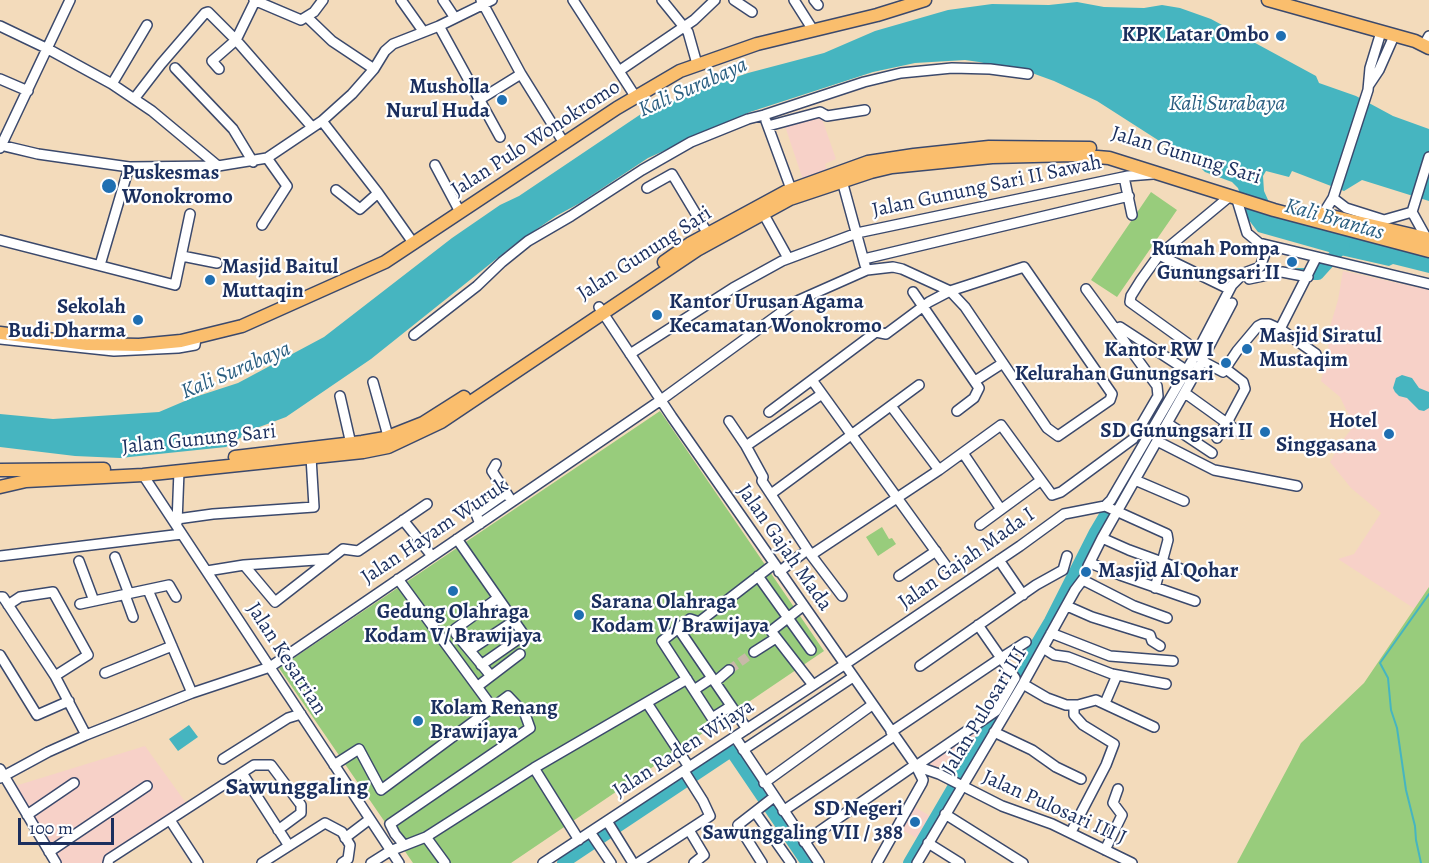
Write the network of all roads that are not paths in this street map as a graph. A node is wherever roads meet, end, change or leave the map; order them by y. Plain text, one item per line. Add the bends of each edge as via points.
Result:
1 (69, 0) edge
2 (255, 0) edge
3 (323, 0) edge
4 (401, 0) edge
5 (443, 0) edge
6 (573, 0) edge
7 (662, 0) edge
8 (734, 0) edge
9 (794, 0) edge
10 (1268, 0) edge
11 (485, 1) edge
12 (711, 1) edge
13 (915, 1) edge
14 (1304, 5) edge
15 (752, 12) dead end
16 (307, 17) junction
17 (455, 18) junction
18 (147, 25) dead end
19 (0, 26) edge
20 (439, 26) junction
21 (684, 27) junction
22 (813, 30) junction
23 (423, 31) junction
24 (1381, 32) junction
25 (1394, 36) junction
26 (236, 40) junction
27 (1427, 43) edge
28 (48, 49) junction
29 (697, 64) junction
30 (175, 68) dead end
31 (219, 69) dead end
32 (374, 69) junction
33 (619, 71) junction
34 (521, 74) junction
35 (1028, 74) dead end
36 (0, 79) edge
37 (112, 84) junction
38 (1369, 87) junction
39 (28, 91) junction
40 (635, 96) junction
41 (134, 99) junction
42 (479, 100) junction
43 (865, 110) dead end
44 (764, 115) junction
45 (324, 125) junction
46 (768, 126) junction
47 (312, 127) junction
48 (4, 132) edge
49 (500, 137) dead end
50 (564, 143) junction
51 (0, 146) edge
52 (1074, 151) junction
53 (1429, 157) edge
54 (267, 158) junction
55 (252, 162) junction
56 (435, 165) dead end
57 (129, 166) junction
58 (218, 166) junction
59 (1161, 173) junction
60 (841, 176) junction
61 (1124, 177) junction
62 (647, 188) dead end
63 (791, 189) junction
64 (336, 190) dead end
65 (378, 193) junction
66 (1334, 194) junction
67 (1129, 196) junction
68 (1237, 198) junction
69 (1413, 208) junction
70 (460, 212) junction
71 (763, 213) junction
72 (190, 214) dead end
73 (1132, 215) dead end
74 (1324, 219) junction
75 (1380, 219) junction
76 (262, 225) dead end
77 (1391, 230) junction
78 (857, 233) junction
79 (708, 234) junction
80 (0, 240) edge
81 (414, 244) junction
82 (1428, 245) edge
83 (1268, 246) junction
84 (1159, 255) junction
85 (182, 256) junction
86 (788, 258) junction
87 (864, 259) junction
88 (1321, 259) junction
89 (217, 263) dead end
90 (100, 265) junction
91 (867, 270) junction
92 (1251, 275) junction
93 (1308, 275) junction
94 (1429, 284) edge
95 (1086, 289) dead end
96 (1229, 289) junction
97 (950, 291) junction
98 (913, 292) dead end
99 (923, 306) junction
100 (600, 310) junction
101 (1116, 329) junction
102 (1280, 329) junction
103 (0, 331) edge
104 (414, 335) dead end
105 (196, 338) junction
106 (0, 339) edge
107 (136, 343) dead end
108 (630, 354) junction
109 (1316, 354) dead end
110 (1200, 358) junction
111 (1003, 363) junction
112 (1186, 370) junction
113 (1225, 371) junction
114 (812, 380) junction
115 (975, 381) junction
116 (373, 382) dead end
117 (919, 385) dead end
118 (1185, 393) junction
119 (822, 394) junction
120 (340, 396) dead end
121 (660, 400) junction
122 (457, 406) junction
123 (891, 406) junction
124 (957, 411) dead end
125 (769, 412) dead end
126 (729, 421) dead end
127 (1167, 423) junction
128 (1227, 423) junction
129 (852, 434) junction
130 (1242, 434) dead end
131 (388, 436) junction
132 (1217, 438) dead end
133 (1157, 441) junction
134 (351, 444) junction
135 (746, 446) junction
136 (963, 453) junction
137 (1212, 453) dead end
138 (311, 457) junction
139 (244, 460) junction
140 (496, 464) dead end
141 (3, 470) edge
142 (939, 470) junction
143 (179, 471) junction
144 (143, 475) junction
145 (26, 476) junction
146 (1135, 480) junction
147 (1040, 481) junction
148 (4, 486) edge
149 (1296, 486) dead end
150 (506, 493) junction
151 (771, 494) junction
152 (897, 496) junction
153 (1184, 501) dead end
154 (512, 502) junction
155 (427, 504) dead end
156 (1000, 508) junction
157 (1111, 509) junction
158 (403, 520) junction
159 (480, 524) junction
160 (981, 525) dead end
161 (179, 526) junction
162 (1102, 538) junction
163 (457, 539) junction
164 (936, 550) junction
165 (809, 553) junction
166 (0, 556) edge
167 (432, 556) junction
168 (1067, 556) dead end
169 (115, 557) dead end
170 (330, 559) junction
171 (999, 560) junction
172 (79, 561) dead end
173 (1162, 562) junction
174 (244, 565) junction
175 (947, 567) dead end
176 (777, 568) junction
177 (1181, 569) dead end
178 (207, 571) junction
179 (758, 576) junction
180 (899, 576) dead end
181 (398, 579) junction
182 (1155, 588) junction
183 (148, 590) junction
184 (127, 595) junction
185 (1023, 595) junction
186 (842, 596) dead end
187 (0, 597) edge
188 (176, 597) dead end
189 (498, 598) junction
190 (94, 601) junction
191 (1195, 601) dead end
192 (80, 604) dead end
193 (8, 605) junction
194 (803, 606) junction
195 (1067, 606) junction
196 (133, 617) dead end
197 (1167, 618) dead end
198 (787, 619) junction
199 (514, 621) junction
200 (978, 625) junction
201 (678, 628) junction
202 (1051, 633) junction
203 (777, 638) junction
204 (1026, 642) dead end
205 (172, 646) junction
206 (1160, 646) dead end
207 (1043, 648) junction
208 (470, 650) junction
209 (811, 650) dead end
210 (754, 652) tunnel mouth
211 (520, 654) dead end
212 (0, 655) edge
213 (1001, 658) junction
214 (1173, 662) dead end
215 (481, 665) junction
216 (844, 665) junction
217 (920, 666) dead end
218 (270, 667) junction
219 (729, 670) tunnel mouth
220 (105, 674) dead end
221 (1117, 675) junction
222 (55, 676) junction
223 (491, 676) junction
224 (853, 677) junction
225 (687, 680) junction
226 (714, 680) junction
227 (1023, 684) junction
228 (1166, 684) dead end
229 (813, 685) junction
230 (478, 686) junction
231 (694, 690) junction
232 (192, 693) junction
233 (69, 701) junction
234 (646, 703) junction
235 (1105, 703) junction
236 (872, 705) junction
237 (1074, 705) junction
238 (731, 706) junction
239 (492, 707) junction
240 (301, 714) junction
241 (1154, 727) dead end
242 (747, 729) junction
243 (994, 732) junction
244 (893, 734) junction
245 (86, 735) junction
246 (735, 736) junction
247 (743, 750) junction
248 (223, 759) dead end
249 (334, 765) junction
250 (916, 765) junction
251 (534, 768) junction
252 (686, 770) junction
253 (242, 773) junction
254 (1, 774) edge
255 (1081, 779) dead end
256 (74, 783) dead end
257 (764, 783) junction
258 (957, 784) junction
259 (147, 786) dead end
260 (1118, 789) dead end
261 (769, 801) junction
262 (783, 811) junction
263 (755, 812) junction
264 (945, 814) junction
265 (27, 815) junction
266 (370, 819) junction
267 (170, 820) junction
268 (609, 824) junction
269 (278, 830) junction
270 (689, 830) junction
271 (1071, 832) junction
272 (592, 835) junction
273 (426, 837) junction
274 (345, 838) junction
275 (579, 840) junction
276 (804, 842) junction
277 (928, 843) junction
278 (404, 845) junction
279 (288, 846) junction
280 (390, 850) junction
281 (1105, 850) junction
282 (49, 852) junction
283 (562, 859) edge
284 (1017, 861) edge
285 (919, 862) edge
286 (56, 863) edge
287 (108, 863) edge
288 (198, 863) edge
289 (262, 863) edge
290 (342, 863) edge
291 (371, 863) edge
292 (399, 863) edge
293 (445, 863) edge
294 (543, 863) edge
295 (611, 863) edge
296 (633, 863) edge
297 (638, 863) edge
298 (694, 863) edge
299 (762, 863) edge
300 (791, 863) edge
301 (819, 863) edge
302 (877, 863) edge
303 (960, 863) edge
304 (1132, 863) edge

1 - 28 street
2 - 16 street via 298,19
2 - 26 street
3 - 16 street
4 - 23 street
5 - 17 street
6 - 33 street
7 - 21 street
8 - 15 street
9 - 22 street
10 - 14 main road
11 - 17 street
11 - 34 street
12 - 21 street
13 - 22 main road, Jalan Pulo Wonokromo via 878,15
14 - 24 main road
16 - 32 street via 332,41
17 - 20 street
18 - 37 street
19 - 28 street
20 - 23 street
20 - 42 street
21 - 29 street
21 - 33 street
22 - 29 main road, Jalan Pulo Wonokromo
23 - 32 street via 385,51
24 - 25 main road
24 - 38 street via 1370,68
25 - 27 main road
25 - 38 street
26 - 31 street via 212,61
26 - 41 street via 208,12
26 - 47 street
28 - 37 street
28 - 39 street
29 - 40 main road, Jalan Pulo Wonokromo
30 - 55 street via 233,129
32 - 45 street
33 - 40 street
34 - 42 street
34 - 50 street
35 - 44 street via 952,68 900,73
36 - 39 street
37 - 41 street
38 - 66 street
39 - 48 street
40 - 50 main road, Jalan Pulo Wonokromo
41 - 58 street
42 - 49 street
43 - 46 street via 827,116 820,112
44 - 46 street
44 - 104 street via 691,142 528,241
45 - 47 street
45 - 65 street
46 - 63 street
47 - 54 street
48 - 51 street
50 - 70 main road, Jalan Pulo Wonokromo
51 - 57 street
52 - 59 main road, Jalan Gunung Sari
52 - 60 main road, Jalan Gunung Sari via 989,147 914,155 868,162
52 - 68 main road, Jalan Gunung Sari via 1110,151 1133,157
53 - 69 street
54 - 55 street
54 - 76 street via 287,186
55 - 58 street
56 - 70 street
57 - 58 street
57 - 90 street
59 - 61 street, Jalan Gunung Sari II Sawah
59 - 68 main road, Jalan Gunung Sari
60 - 63 main road, Jalan Gunung Sari
60 - 71 main road, Jalan Gunung Sari
60 - 78 street
61 - 67 street
61 - 78 street, Jalan Gunung Sari II Sawah
62 - 79 street via 672,174
63 - 79 main road, Jalan Gunung Sari
64 - 65 street via 360,209
65 - 81 street
66 - 74 street
66 - 75 street via 1346,208
67 - 73 street
67 - 87 street
68 - 74 main road, Jalan Gunung Sari
68 - 83 street, Jalan Gunung Sari via 1247,233
68 - 84 street
69 - 75 street via 1389,220
69 - 82 street
70 - 81 main road, Jalan Pulo Wonokromo
71 - 86 street
71 - 100 main road, Jalan Gunung Sari
72 - 85 street
74 - 77 main road
74 - 82 main road
75 - 77 street
77 - 82 main road
78 - 86 street, Jalan Gunung Sari II Sawah
78 - 87 street
79 - 100 main road, Jalan Gunung Sari
80 - 90 street
81 - 105 main road, Jalan Pulo Wonokromo via 385,262 264,318
83 - 88 street, Jalan Gunung Sari
83 - 92 street via 1261,266
84 - 96 street
84 - 110 street via 1130,302 1187,343
85 - 89 street
85 - 90 street via 175,285
86 - 108 street, Jalan Gunung Sari II Sawah
87 - 91 street
88 - 93 street
88 - 94 street, Jalan Gunung Sari
91 - 97 street, Jalan Hayam Wuruk via 902,269
91 - 121 street, Jalan Hayam Wuruk via 797,301
92 - 93 street
92 - 96 street via 1238,277
93 - 102 street
95 - 101 street
96 - 110 street via 1228,303
97 - 99 street
97 - 111 street
97 - 111 street via 1024,267 1112,394 1110,400 1058,436 1047,428
98 - 99 street
99 - 114 street via 886,334 876,332
99 - 115 street
100 - 108 street, Jalan Gajah Mada
100 - 122 main road, Jalan Gunung Sari
101 - 112 street via 1120,327
101 - 147 street via 1157,386 1158,396 1133,440 1061,492 1052,495
102 - 109 street
102 - 113 street via 1260,324
103 - 105 main road, Jalan Pulo Wonokromo via 33,339 94,345 139,345
103 - 107 street, Jalan Pulo Wonokromo
105 - 106 street, Jalan Pulo Wonokromo via 195,345 178,348 114,351
108 - 121 street, Jalan Gajah Mada
110 - 112 street
110 - 113 street
110 - 118 street
111 - 115 street
112 - 157 street via 1111,500
113 - 128 street via 1245,386
114 - 119 street
114 - 125 street
115 - 124 street via 979,388 974,398
116 - 131 street
117 - 123 street
118 - 127 street
118 - 128 street
119 - 129 street
119 - 135 street
120 - 134 street
121 - 154 street, Jalan Hayam Wuruk
121 - 176 street, Jalan Gajah Mada
122 - 131 main road, Jalan Gunung Sari
122 - 138 main road, Jalan Gunung Sari via 429,429 388,447
123 - 129 street
123 - 142 street
126 - 135 street
127 - 133 street
127 - 137 street
128 - 130 street
128 - 132 street
129 - 151 street
129 - 152 street
131 - 134 main road, Jalan Gunung Sari
133 - 146 street
133 - 149 street via 1214,470
134 - 139 main road, Jalan Gunung Sari
135 - 151 street
136 - 142 street
136 - 147 street via 1001,425
136 - 156 street
138 - 139 main road, Jalan Gunung Sari
138 - 161 street via 314,507 213,514
139 - 143 main road, Jalan Gunung Sari
139 - 145 main road, Jalan Gunung Sari
140 - 150 street via 492,471
141 - 145 main road, Jalan Gunung Sari
141 - 148 main road via 11,472 13,478
142 - 152 street
143 - 144 main road, Jalan Gunung Sari
143 - 161 street
144 - 145 main road, Jalan Gunung Sari
144 - 161 street, Jalan Kesatrian
145 - 148 main road
146 - 153 street
146 - 157 street
147 - 156 street
150 - 154 street
150 - 159 street via 476,514
151 - 165 street
152 - 164 street
152 - 165 street
154 - 159 street, Jalan Hayam Wuruk
155 - 158 street
156 - 160 street
157 - 162 street
157 - 171 street, Jalan Gajah Mada I via 1064,514
157 - 173 street via 1167,534
158 - 167 street
158 - 170 street via 358,551 343,549
159 - 163 street, Jalan Hayam Wuruk
161 - 166 street
161 - 178 street, Jalan Kesatrian
162 - 173 street
162 - 182 street via 1089,565
163 - 167 street, Jalan Hayam Wuruk
163 - 189 street
164 - 175 street
164 - 180 street
165 - 176 street
165 - 186 street
167 - 181 street, Jalan Hayam Wuruk
168 - 185 street via 1063,570
169 - 184 street
170 - 174 street
170 - 174 street via 275,602
171 - 185 street
171 - 216 street, Jalan Gajah Mada I
172 - 190 street
173 - 177 street
173 - 182 street
174 - 178 street
176 - 179 street
176 - 194 street, Jalan Gajah Mada
178 - 218 street, Jalan Kesatrian
179 - 198 street
179 - 201 street via 699,622 690,619
181 - 218 street, Jalan Hayam Wuruk
181 - 230 street
182 - 191 street
183 - 184 street
183 - 188 street via 169,585
183 - 205 street
184 - 190 street
184 - 196 street
185 - 200 street
187 - 193 street
189 - 199 street
189 - 208 street via 455,629
190 - 192 street
193 - 222 street
193 - 222 street via 20,597 53,592 88,656
194 - 198 street
194 - 216 street, Jalan Gajah Mada
195 - 197 street, Jalan Pulosari III via 1083,579 1134,606
195 - 202 street, Jalan Pulosari III
195 - 206 street via 1150,635
198 - 203 street via 771,631
198 - 209 street
199 - 208 street
199 - 215 street via 524,635
200 - 213 street
200 - 217 street
201 - 225 street via 662,641
201 - 226 street
202 - 207 street, Jalan Pulosari III
202 - 214 street via 1110,656
203 - 210 street
203 - 229 street
204 - 213 street
205 - 220 street
205 - 232 street
207 - 221 street
207 - 227 street, Jalan Pulosari III
208 - 215 street
211 - 223 street
212 - 233 street via 37,715
213 - 244 street
213 - 250 street via 1015,678 996,711
215 - 223 street
216 - 224 street, Jalan Gajah Mada
216 - 229 street, Jalan Raden Wijaya
218 - 232 street, Jalan Hayam Wuruk
218 - 240 street, Jalan Kesatrian
219 - 226 street
221 - 228 street
221 - 235 street
222 - 233 street
223 - 230 street
224 - 236 street, Jalan Gajah Mada
224 - 247 street
225 - 231 street
225 - 234 street
226 - 231 street
226 - 238 street
227 - 237 street via 1047,698
227 - 243 street, Jalan Pulosari III
229 - 242 street, Jalan Raden Wijaya
230 - 239 street
231 - 238 street via 712,718
232 - 245 street, Jalan Hayam Wuruk
233 - 245 street
234 - 251 street
234 - 252 street
235 - 237 street via 1092,700
235 - 241 street
236 - 244 street, Jalan Gajah Mada
236 - 257 street
237 - 271 street via 1074,715 1083,725 1114,744
238 - 242 street
239 - 249 street via 381,790 359,749
239 - 278 street via 508,696 525,714 530,728 390,824
240 - 248 street via 288,717
240 - 249 street, Jalan Kesatrian
242 - 246 street, Jalan Raden Wijaya
243 - 255 street
243 - 258 street, Jalan Pulosari III
244 - 250 street, Jalan Gajah Mada
244 - 262 street
245 - 254 street, Jalan Hayam Wuruk
246 - 247 street
246 - 252 street, Jalan Raden Wijaya
247 - 257 street
249 - 266 street, Jalan Kesatrian
250 - 258 street
250 - 276 street
250 - 302 street via 922,783
251 - 273 street
251 - 275 street
252 - 268 street, Jalan Raden Wijaya
252 - 270 street via 710,816
253 - 267 street
253 - 269 street
253 - 269 street via 254,765 271,765 301,805 301,813
254 - 265 street
256 - 265 street
257 - 261 street
258 - 264 street, Jalan Pulosari III
258 - 271 street, Jalan Pulosari III J
259 - 282 street
260 - 281 street via 1113,802 1121,815
261 - 262 street
261 - 263 street
262 - 276 street
263 - 299 street via 738,825
263 - 300 street
264 - 277 street, Jalan Pulosari III
264 - 284 street
265 - 282 street
266 - 274 street
266 - 280 street, Jalan Kesatrian
267 - 287 street
267 - 288 street
268 - 272 street, Jalan Raden Wijaya
268 - 296 street
269 - 279 street
270 - 297 street
270 - 298 street via 704,855
271 - 281 street, Jalan Pulosari III J
272 - 275 street, Jalan Raden Wijaya
272 - 295 street
273 - 278 street
273 - 293 street
274 - 279 street via 325,823
274 - 290 street via 350,845 348,859
275 - 283 street, Jalan Raden Wijaya
276 - 301 street
277 - 285 street, Jalan Pulosari III
277 - 303 street
278 - 280 street
279 - 289 street
280 - 291 street
280 - 292 street, Jalan Kesatrian
281 - 304 street, Jalan Pulosari III J
282 - 286 street
283 - 294 street, Jalan Raden Wijaya

